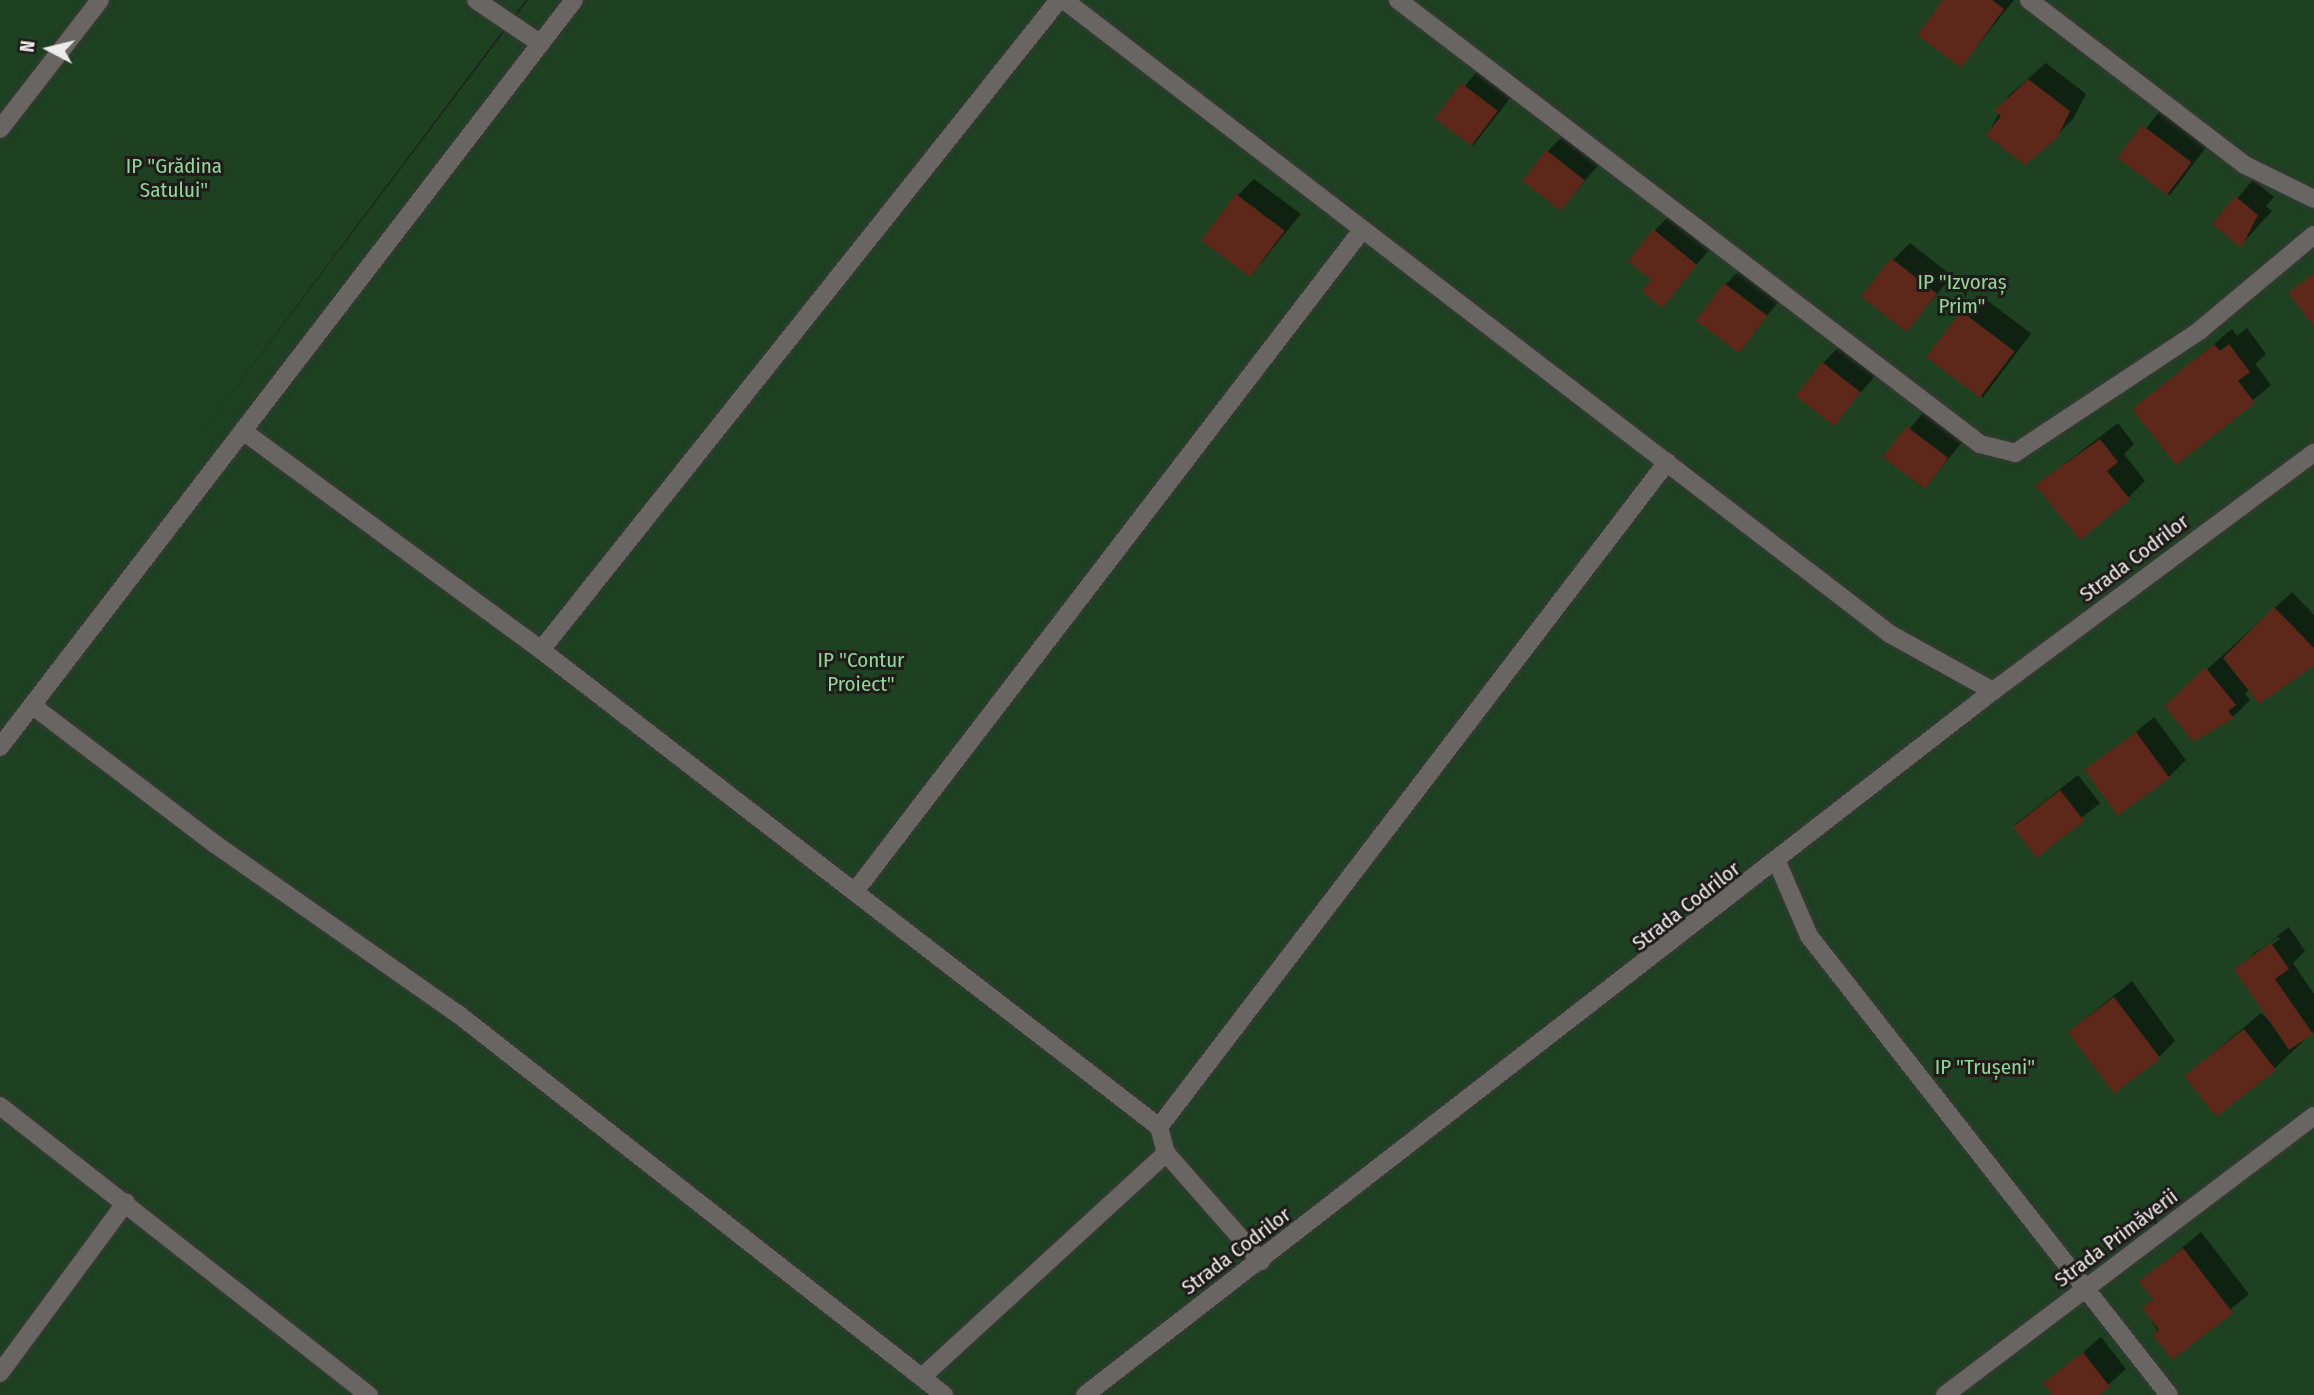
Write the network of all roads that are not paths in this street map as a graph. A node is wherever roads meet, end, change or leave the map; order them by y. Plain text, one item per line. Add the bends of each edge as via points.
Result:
1 (100, 0) edge
2 (476, 0) edge
3 (574, 0) edge
4 (1061, 0) edge
5 (1398, 0) edge
6 (2029, 0) edge
7 (541, 44) junction
8 (0, 129) edge
9 (2314, 199) edge
10 (1362, 230) junction
11 (2314, 235) edge
12 (243, 431) junction
13 (2314, 453) edge
14 (1667, 462) junction
15 (541, 650) junction
16 (1993, 691) junction
17 (33, 706) junction
18 (0, 747) edge
19 (1778, 864) junction
20 (856, 890) junction
21 (0, 1106) edge
22 (2314, 1116) edge
23 (1159, 1127) junction
24 (1166, 1153) junction
25 (126, 1202) junction
26 (1261, 1261) junction
27 (2090, 1287) junction
28 (0, 1373) edge
29 (923, 1376) junction
30 (369, 1395) edge
31 (944, 1395) edge
32 (1085, 1395) edge
33 (1945, 1395) edge
34 (2169, 1395) edge

1 - 8 street
2 - 7 street
3 - 7 street
4 - 10 street
4 - 15 street
5 - 11 street via 1980,443 2015,453 2199,331
6 - 9 street via 2245,165
7 - 12 street
10 - 14 street
10 - 20 street
12 - 15 street
12 - 17 street
13 - 16 street, Strada Codrilor
14 - 16 street via 1891,634
14 - 23 street
15 - 20 street
16 - 19 street, Strada Codrilor
17 - 18 street
17 - 29 street via 215,844 458,1014
19 - 26 street, Strada Codrilor
19 - 27 street via 1810,936
20 - 23 street
21 - 25 street
22 - 27 street, Strada Primăverii
23 - 24 street
24 - 26 street
24 - 29 street
25 - 28 street
25 - 30 street
26 - 32 street, Strada Codrilor
27 - 33 street, Strada Primăverii
27 - 34 street
29 - 31 street

